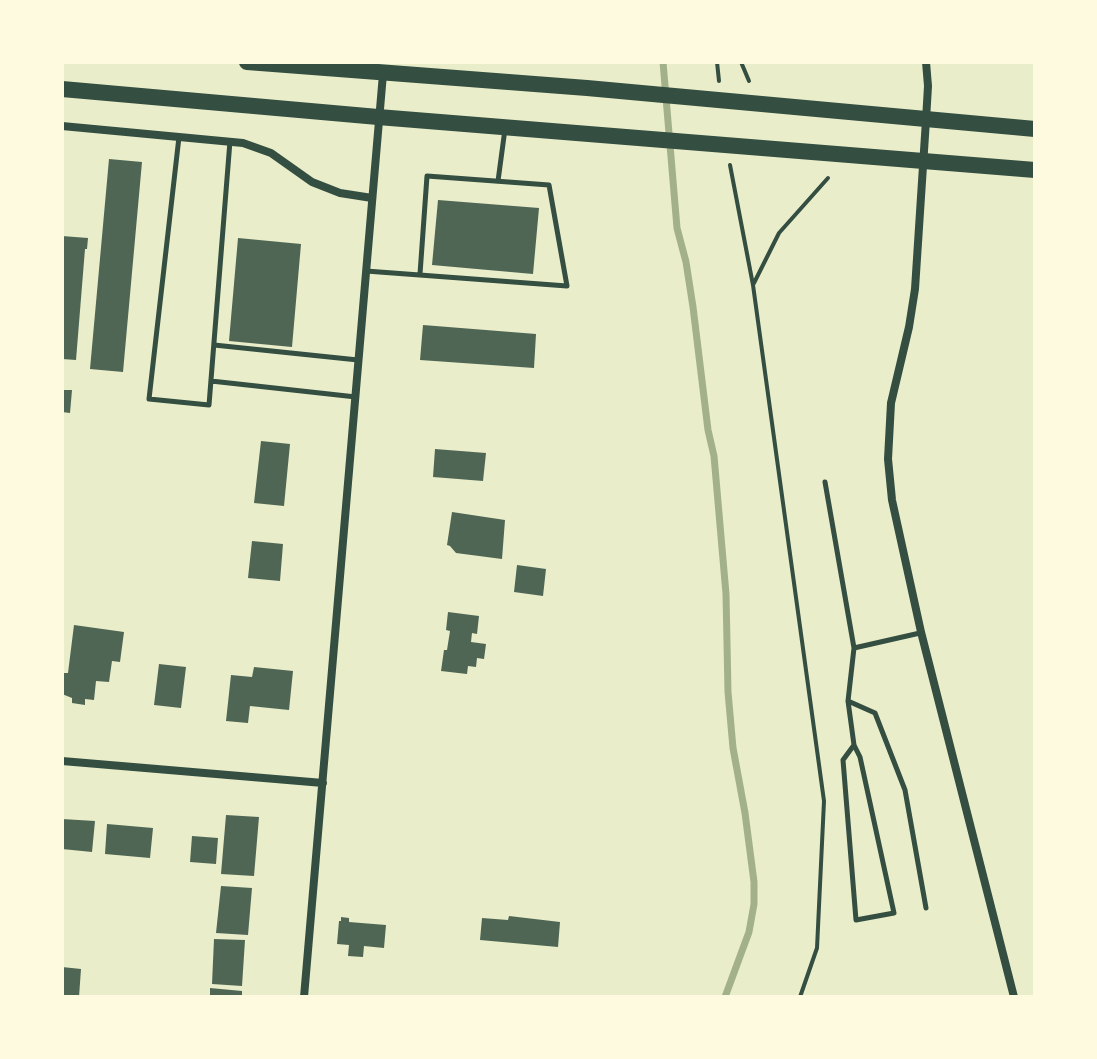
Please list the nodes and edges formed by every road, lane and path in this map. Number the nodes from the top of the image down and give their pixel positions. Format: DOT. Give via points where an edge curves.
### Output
graph roads {
  1 [pos="247,62"];
  2 [pos="717,62"];
  3 [pos="741,62"];
  4 [pos="926,62"];
  5 [pos="383,68"];
  6 [pos="749,81"];
  7 [pos="719,87"];
  8 [pos="62,89"];
  9 [pos="378,117"];
  10 [pos="926,120"];
  11 [pos="62,126"];
  12 [pos="505,128"];
  13 [pos="1035,129"];
  14 [pos="179,136"];
  15 [pos="230,141"];
  16 [pos="924,160"];
  17 [pos="730,165"];
  18 [pos="1035,170"];
  19 [pos="828,178"];
  20 [pos="498,181"];
  21 [pos="372,198"];
  22 [pos="366,271"];
  23 [pos="420,274"];
  24 [pos="753,285"];
  25 [pos="214,345"];
  26 [pos="359,360"];
  27 [pos="211,381"];
  28 [pos="356,397"];
  29 [pos="825,482"];
  30 [pos="921,632"];
  31 [pos="854,648"];
  32 [pos="848,701"];
  33 [pos="854,745"];
  34 [pos="62,761"];
  35 [pos="323,783"];
  36 [pos="926,908"];
  37 [pos="304,997"];
  38 [pos="800,997"];
  39 [pos="1014,997"];
  1 -- 5 [label="main road"];
  2 -- 7 [label="path"];
  3 -- 6 [label="path"];
  4 -- 10 [label="street"];
  5 -- 9 [label="street"];
  5 -- 10 [label="main road"];
  8 -- 9 [label="main road"];
  9 -- 12 [label="main road"];
  9 -- 21 [label="street"];
  10 -- 13 [label="main road"];
  10 -- 16 [label="street"];
  11 -- 14 [label="street"];
  12 -- 16 [label="main road"];
  12 -- 20 [label="lane"];
  14 -- 15 [label="street"];
  14 -- 27 [label="lane" via="149,399 209,405"];
  15 -- 21 [label="street" via="271,153 312,182"];
  15 -- 25 [label="lane"];
  16 -- 18 [label="main road"];
  16 -- 30 [label="street" via="915,289 891,403 888,459 894,514"];
  17 -- 24 [label="path"];
  19 -- 24 [label="path" via="779,233"];
  20 -- 23 [label="lane" via="427,176"];
  20 -- 23 [label="lane" via="549,185 567,286"];
  21 -- 22 [label="street"];
  22 -- 23 [label="lane"];
  22 -- 26 [label="street"];
  24 -- 38 [label="path" via="824,801 817,948"];
  25 -- 26 [label="lane"];
  25 -- 27 [label="lane"];
  26 -- 28 [label="street"];
  27 -- 28 [label="lane"];
  28 -- 35 [label="street"];
  29 -- 31 [label="lane"];
  30 -- 31 [label="lane"];
  30 -- 39 [label="street"];
  31 -- 32 [label="lane"];
  32 -- 33 [label="lane"];
  32 -- 36 [label="lane" via="875,713 905,790"];
  33 -- 33 [label="lane" via="894,913 856,920 843,760"];
  34 -- 35 [label="street"];
  35 -- 37 [label="street"];
}
